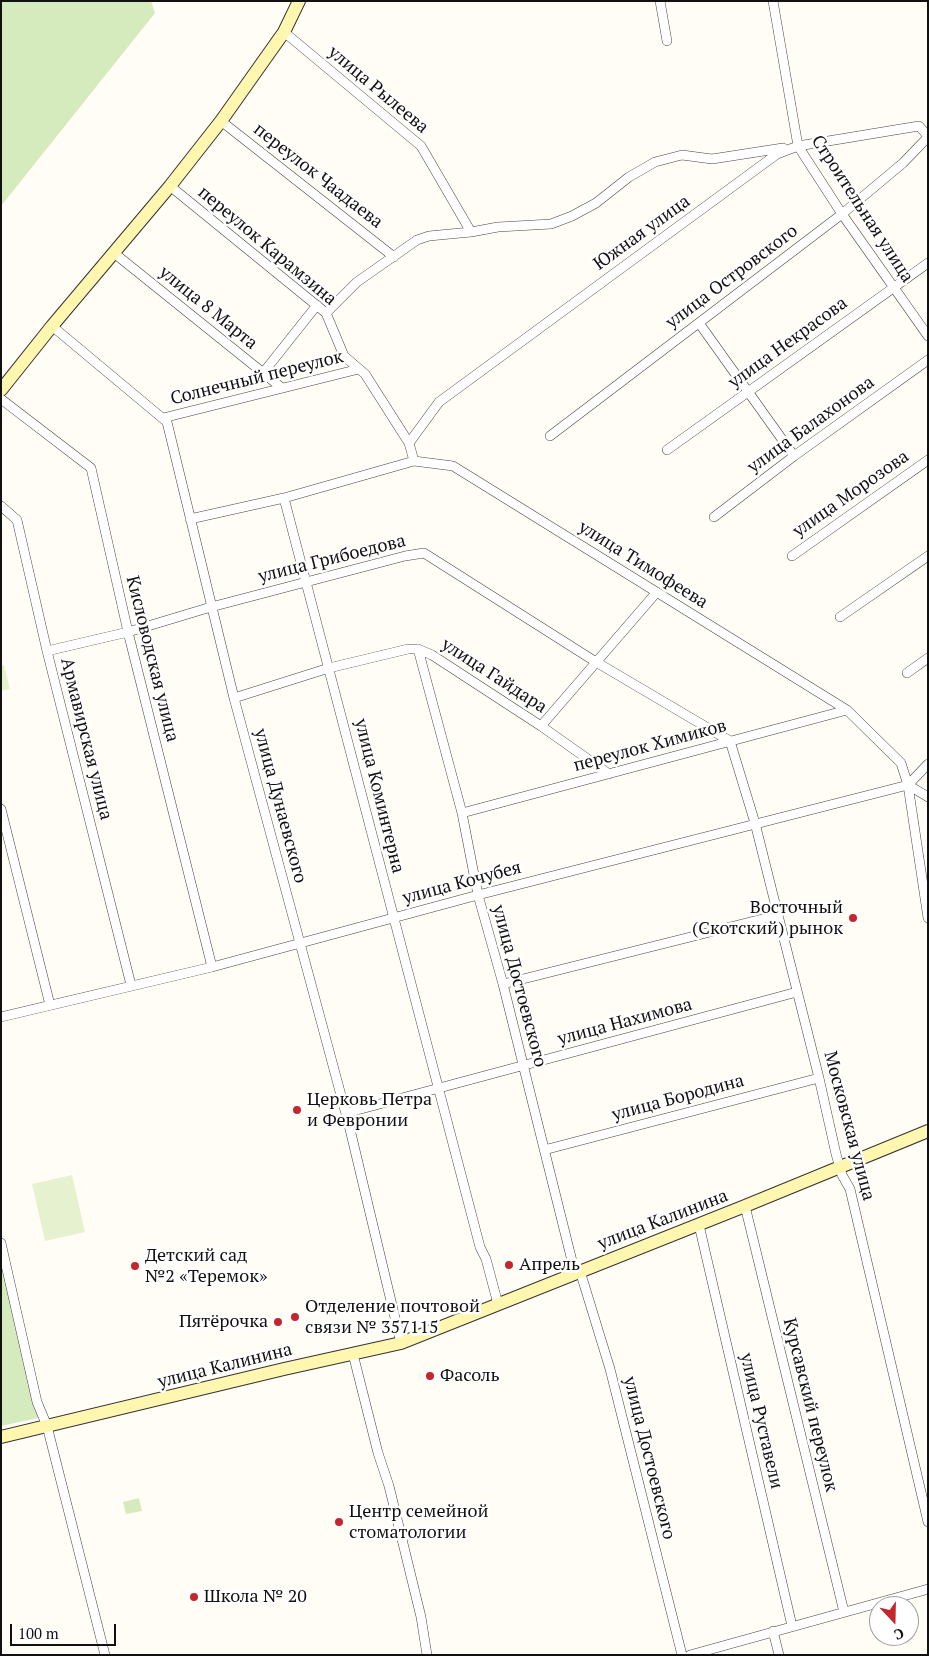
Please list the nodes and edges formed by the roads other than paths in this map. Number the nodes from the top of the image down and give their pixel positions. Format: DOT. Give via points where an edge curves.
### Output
graph roads {
  1 [pos="298,1"];
  2 [pos="660,1"];
  3 [pos="773,1"];
  4 [pos="284,32"];
  5 [pos="667,41"];
  6 [pos="221,121"];
  7 [pos="928,136"];
  8 [pos="798,146"];
  9 [pos="170,186"];
  10 [pos="842,214"];
  11 [pos="471,232"];
  12 [pos="114,253"];
  13 [pos="394,257"];
  14 [pos="928,263"];
  15 [pos="893,288"];
  16 [pos="317,305"];
  17 [pos="326,313"];
  18 [pos="699,323"];
  19 [pos="52,326"];
  20 [pos="928,336"];
  21 [pos="928,360"];
  22 [pos="359,369"];
  23 [pos="263,373"];
  24 [pos="282,388"];
  25 [pos="1,390"];
  26 [pos="748,392"];
  27 [pos="1,399"];
  28 [pos="163,418"];
  29 [pos="550,436"];
  30 [pos="409,443"];
  31 [pos="667,450"];
  32 [pos="794,456"];
  33 [pos="928,460"];
  34 [pos="414,461"];
  35 [pos="284,498"];
  36 [pos="1,506"];
  37 [pos="714,516"];
  38 [pos="190,518"];
  39 [pos="792,556"];
  40 [pos="928,556"];
  41 [pos="306,583"];
  42 [pos="656,592"];
  43 [pos="211,607"];
  44 [pos="840,617"];
  45 [pos="128,632"];
  46 [pos="418,649"];
  47 [pos="47,651"];
  48 [pos="928,658"];
  49 [pos="596,662"];
  50 [pos="330,668"];
  51 [pos="907,673"];
  52 [pos="234,698"];
  53 [pos="847,710"];
  54 [pos="541,726"];
  55 [pos="730,741"];
  56 [pos="928,764"];
  57 [pos="609,774"];
  58 [pos="908,785"];
  59 [pos="928,797"];
  60 [pos="1,809"];
  61 [pos="462,812"];
  62 [pos="754,823"];
  63 [pos="478,895"];
  64 [pos="778,915"];
  65 [pos="394,918"];
  66 [pos="928,918"];
  67 [pos="300,944"];
  68 [pos="212,967"];
  69 [pos="503,984"];
  70 [pos="131,986"];
  71 [pos="797,992"];
  72 [pos="50,1005"];
  73 [pos="1,1017"];
  74 [pos="524,1066"];
  75 [pos="819,1078"];
  76 [pos="439,1088"];
  77 [pos="346,1113"];
  78 [pos="928,1131"];
  79 [pos="544,1150"];
  80 [pos="840,1166"];
  81 [pos="745,1206"];
  82 [pos="699,1224"];
  83 [pos="1,1243"];
  84 [pos="578,1272"];
  85 [pos="498,1304"];
  86 [pos="401,1343"];
  87 [pos="353,1354"];
  88 [pos="47,1426"];
  89 [pos="1,1437"];
  90 [pos="928,1522"];
  91 [pos="928,1589"];
  92 [pos="844,1612"];
  93 [pos="792,1626"];
  94 [pos="773,1631"];
  95 [pos="105,1655"];
  96 [pos="427,1655"];
  97 [pos="682,1655"];
  98 [pos="690,1655"];
  99 [pos="779,1655"];
  1 -- 4 [label="main road"];
  2 -- 5 [label="street"];
  3 -- 8 [label="street, Строительная улица"];
  4 -- 6 [label="main road"];
  4 -- 11 [label="street, улица Рылеева" via="421,146"];
  6 -- 9 [label="main road"];
  6 -- 13 [label="street, переулок Чаадаева"];
  7 -- 8 [label="street, Южная улица" via="918,126"];
  7 -- 10 [label="street, улица Островского" via="903,163"];
  8 -- 10 [label="street, Строительная улица"];
  8 -- 11 [label="street" via="712,158 682,156 655,162 629,176 596,203 551,224 498,226"];
  8 -- 30 [label="street, Южная улица" via="777,154 439,402"];
  9 -- 12 [label="main road"];
  9 -- 16 [label="street, переулок Карамзина"];
  10 -- 15 [label="street, Строительная улица"];
  10 -- 18 [label="street, улица Островского"];
  11 -- 13 [label="street" via="417,240"];
  12 -- 19 [label="main road"];
  12 -- 23 [label="street, улица 8 Марта"];
  13 -- 17 [label="street" via="357,282"];
  14 -- 15 [label="street, улица Некрасова"];
  15 -- 20 [label="street, Строительная улица"];
  15 -- 26 [label="street, улица Некрасова"];
  16 -- 17 [label="street, переулок Карамзина"];
  16 -- 23 [label="street"];
  17 -- 22 [label="street, переулок Карамзина" via="344,356"];
  18 -- 26 [label="street"];
  18 -- 29 [label="street, улица Островского"];
  19 -- 25 [label="main road"];
  19 -- 28 [label="street"];
  21 -- 32 [label="street, улица Балахонова"];
  22 -- 24 [label="street, Солнечный переулок"];
  22 -- 30 [label="street, переулок Карамзина"];
  23 -- 24 [label="street, улица 8 Марта"];
  24 -- 28 [label="street, Солнечный переулок"];
  26 -- 31 [label="street, улица Некрасова"];
  26 -- 32 [label="street"];
  27 -- 45 [label="street, Кисловодская улица" via="91,468"];
  28 -- 38 [label="street, улица Дунаевского"];
  30 -- 34 [label="street, переулок Карамзина"];
  32 -- 37 [label="street, улица Балахонова"];
  33 -- 39 [label="street, улица Морозова"];
  34 -- 35 [label="street, улица Тимофеева"];
  34 -- 42 [label="street, улица Тимофеева" via="453,466"];
  35 -- 38 [label="street, улица Тимофеева"];
  35 -- 41 [label="street, улица Коминтерна"];
  36 -- 47 [label="street, Армавирская улица" via="17,520"];
  38 -- 43 [label="street, улица Дунаевского"];
  40 -- 44 [label="street"];
  41 -- 43 [label="street, улица Грибоедова"];
  41 -- 49 [label="street, улица Грибоедова" via="424,553"];
  41 -- 50 [label="street, улица Коминтерна"];
  42 -- 49 [label="street"];
  42 -- 53 [label="street, улица Тимофеева"];
  43 -- 45 [label="street, улица Грибоедова"];
  43 -- 52 [label="street, улица Дунаевского"];
  45 -- 47 [label="street, улица Грибоедова"];
  45 -- 68 [label="street, Кисловодская улица"];
  46 -- 50 [label="street, улица Гайдара" via="408,648"];
  46 -- 54 [label="street, улица Гайдара"];
  46 -- 61 [label="street, улица Достоевского"];
  47 -- 70 [label="street, Армавирская улица"];
  48 -- 51 [label="street"];
  49 -- 54 [label="street"];
  49 -- 55 [label="street, улица Грибоедова"];
  50 -- 52 [label="street, улица Гайдара"];
  50 -- 65 [label="street, улица Коминтерна"];
  52 -- 67 [label="street, улица Дунаевского"];
  53 -- 55 [label="street, переулок Химиков"];
  53 -- 58 [label="street, улица Тимофеева" via="901,763"];
  54 -- 57 [label="street, улица Гайдара"];
  55 -- 57 [label="street, переулок Химиков"];
  55 -- 62 [label="street, Московская улица"];
  56 -- 58 [label="street"];
  57 -- 61 [label="street, переулок Химиков"];
  58 -- 59 [label="street"];
  58 -- 62 [label="street, улица Кочубея"];
  58 -- 66 [label="street, улица Тимофеева"];
  60 -- 72 [label="street"];
  61 -- 63 [label="street, улица Достоевского"];
  62 -- 63 [label="street, улица Кочубея"];
  62 -- 64 [label="street, Московская улица"];
  63 -- 65 [label="street, улица Кочубея"];
  63 -- 69 [label="street, улица Достоевского"];
  64 -- 69 [label="street"];
  64 -- 71 [label="street, Московская улица"];
  65 -- 67 [label="street, улица Кочубея"];
  65 -- 76 [label="street, улица Коминтерна"];
  67 -- 68 [label="street, улица Кочубея"];
  67 -- 77 [label="street, улица Дунаевского"];
  68 -- 70 [label="street, улица Кочубея"];
  69 -- 74 [label="street, улица Достоевского"];
  70 -- 72 [label="street, улица Кочубея"];
  71 -- 74 [label="street, улица Нахимова"];
  71 -- 75 [label="street, Московская улица"];
  72 -- 73 [label="street, улица Кочубея"];
  74 -- 76 [label="street, улица Нахимова"];
  74 -- 79 [label="street, улица Достоевского"];
  75 -- 79 [label="street, улица Бородина"];
  75 -- 80 [label="street, Московская улица"];
  76 -- 77 [label="street, улица Нахимова"];
  76 -- 85 [label="street, улица Коминтерна"];
  77 -- 86 [label="street, улица Дунаевского"];
  78 -- 80 [label="main road, улица Калинина"];
  79 -- 84 [label="street, улица Достоевского"];
  80 -- 81 [label="main road, улица Калинина"];
  80 -- 90 [label="street, Московская улица" via="850,1189"];
  81 -- 82 [label="main road, улица Калинина"];
  81 -- 92 [label="street, Курсавский переулок"];
  82 -- 84 [label="main road, улица Калинина"];
  82 -- 93 [label="street, улица Руставели"];
  83 -- 88 [label="street" via="36,1402"];
  84 -- 85 [label="main road, улица Калинина"];
  84 -- 97 [label="street, улица Достоевского" via="610,1368"];
  85 -- 86 [label="main road, улица Калинина"];
  86 -- 87 [label="main road, улица Калинина"];
  87 -- 88 [label="main road, улица Калинина"];
  87 -- 96 [label="street" via="389,1486"];
  88 -- 89 [label="main road, улица Калинина"];
  88 -- 95 [label="street"];
  91 -- 92 [label="street"];
  92 -- 93 [label="street"];
  93 -- 94 [label="street"];
  94 -- 98 [label="street"];
  94 -- 99 [label="street"];
}
